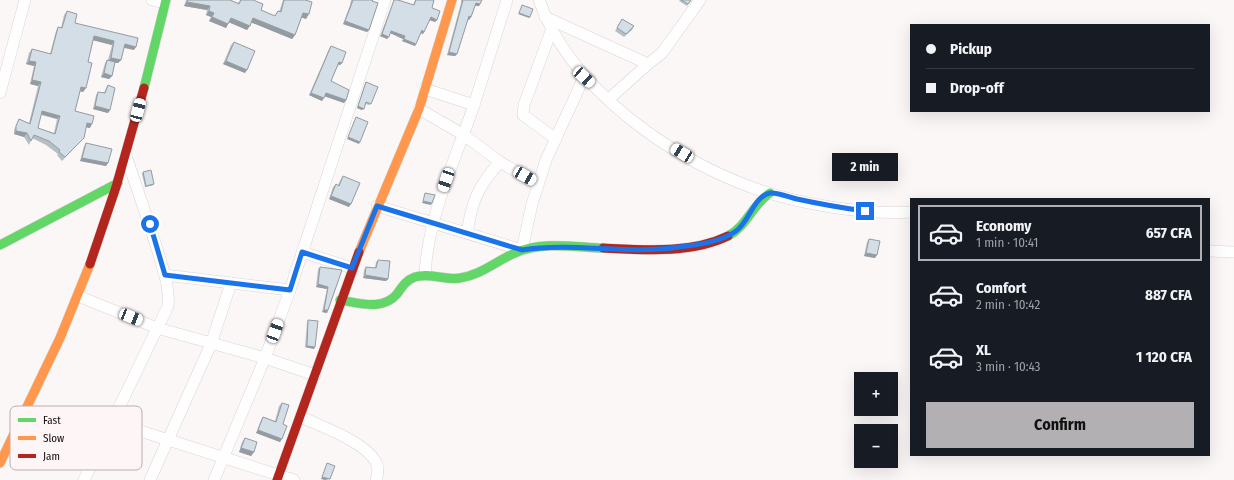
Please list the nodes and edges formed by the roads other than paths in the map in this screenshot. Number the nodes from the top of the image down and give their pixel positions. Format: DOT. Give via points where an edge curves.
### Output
graph roads {
  1 [pos="25,0"];
  2 [pos="152,0"];
  3 [pos="385,0"];
  4 [pos="452,0"];
  5 [pos="507,0"];
  6 [pos="539,0"];
  7 [pos="700,0"];
  8 [pos="166,2"];
  9 [pos="545,17"];
  10 [pos="551,31"];
  11 [pos="648,64"];
  12 [pos="584,77"];
  13 [pos="425,88"];
  14 [pos="0,92"];
  15 [pos="609,99"];
  16 [pos="474,105"];
  17 [pos="419,109"];
  18 [pos="464,135"];
  19 [pos="556,139"];
  20 [pos="126,156"];
  21 [pos="500,162"];
  22 [pos="118,183"];
  23 [pos="538,184"];
  24 [pos="770,193"];
  25 [pos="377,206"];
  26 [pos="910,212"];
  27 [pos="433,223"];
  28 [pos="467,233"];
  29 [pos="3,241"];
  30 [pos="522,250"];
  31 [pos="1210,251"];
  32 [pos="302,252"];
  33 [pos="1234,252"];
  34 [pos="352,268"];
  35 [pos="425,274"];
  36 [pos="165,275"];
  37 [pos="230,283"];
  38 [pos="290,290"];
  39 [pos="78,296"];
  40 [pos="340,300"];
  41 [pos="157,328"];
  42 [pos="211,344"];
  43 [pos="265,358"];
  44 [pos="315,375"];
  45 [pos="27,406"];
  46 [pos="120,406"];
  47 [pos="301,417"];
  48 [pos="142,432"];
  49 [pos="168,440"];
  50 [pos="10,442"];
  51 [pos="224,459"];
  52 [pos="0,463"];
  53 [pos="89,470"];
  54 [pos="278,477"];
  55 [pos="84,480"];
  56 [pos="150,480"];
  57 [pos="214,480"];
  58 [pos="294,480"];
  59 [pos="376,480"];
  1 -- 14 [label="street"];
  2 -- 8 [label="street"];
  3 -- 32 [label="street"];
  4 -- 13 [label="street"];
  5 -- 16 [label="street"];
  6 -- 9 [label="street"];
  7 -- 11 [label="street" via="666,48"];
  8 -- 20 [label="street"];
  9 -- 10 [label="street"];
  9 -- 11 [label="street"];
  10 -- 12 [label="street"];
  10 -- 19 [label="street" via="524,105 523,115"];
  11 -- 15 [label="street"];
  12 -- 15 [label="street"];
  12 -- 19 [label="street"];
  13 -- 16 [label="street"];
  13 -- 17 [label="street"];
  15 -- 24 [label="street" via="628,118 682,153 731,178"];
  16 -- 18 [label="street"];
  17 -- 18 [label="street"];
  17 -- 25 [label="street"];
  18 -- 21 [label="street"];
  18 -- 27 [label="street"];
  19 -- 23 [label="street"];
  20 -- 22 [label="street"];
  20 -- 36 [label="street"];
  21 -- 23 [label="street"];
  21 -- 28 [label="street" via="479,187 473,200"];
  22 -- 29 [label="street"];
  22 -- 39 [label="street"];
  23 -- 30 [label="street"];
  24 -- 26 [label="street" via="853,210"];
  24 -- 30 [label="street" via="761,198 737,230 724,238 709,242 655,249 543,247"];
  25 -- 27 [label="street"];
  25 -- 34 [label="street"];
  27 -- 28 [label="street"];
  27 -- 35 [label="street"];
  28 -- 30 [label="street"];
  30 -- 35 [label="street" via="472,276 455,279"];
  31 -- 33 [label="street"];
  32 -- 34 [label="street"];
  32 -- 38 [label="street"];
  34 -- 40 [label="street"];
  35 -- 40 [label="street" via="412,277 394,298 385,304 377,306"];
  36 -- 37 [label="street"];
  36 -- 41 [label="street" via="169,293 168,306"];
  37 -- 38 [label="street"];
  37 -- 42 [label="street"];
  38 -- 43 [label="street"];
  39 -- 41 [label="street"];
  39 -- 45 [label="street"];
  40 -- 44 [label="street"];
  41 -- 42 [label="street"];
  41 -- 46 [label="street"];
  42 -- 43 [label="street"];
  42 -- 49 [label="street"];
  43 -- 44 [label="street"];
  43 -- 51 [label="street"];
  44 -- 47 [label="street"];
  47 -- 54 [label="street"];
  47 -- 59 [label="street" via="350,441 372,456 377,463"];
  48 -- 49 [label="street"];
  49 -- 51 [label="street"];
  49 -- 56 [label="street"];
  50 -- 52 [label="street"];
  51 -- 54 [label="street"];
  51 -- 57 [label="street"];
  53 -- 55 [label="street"];
  54 -- 58 [label="street"];
}
